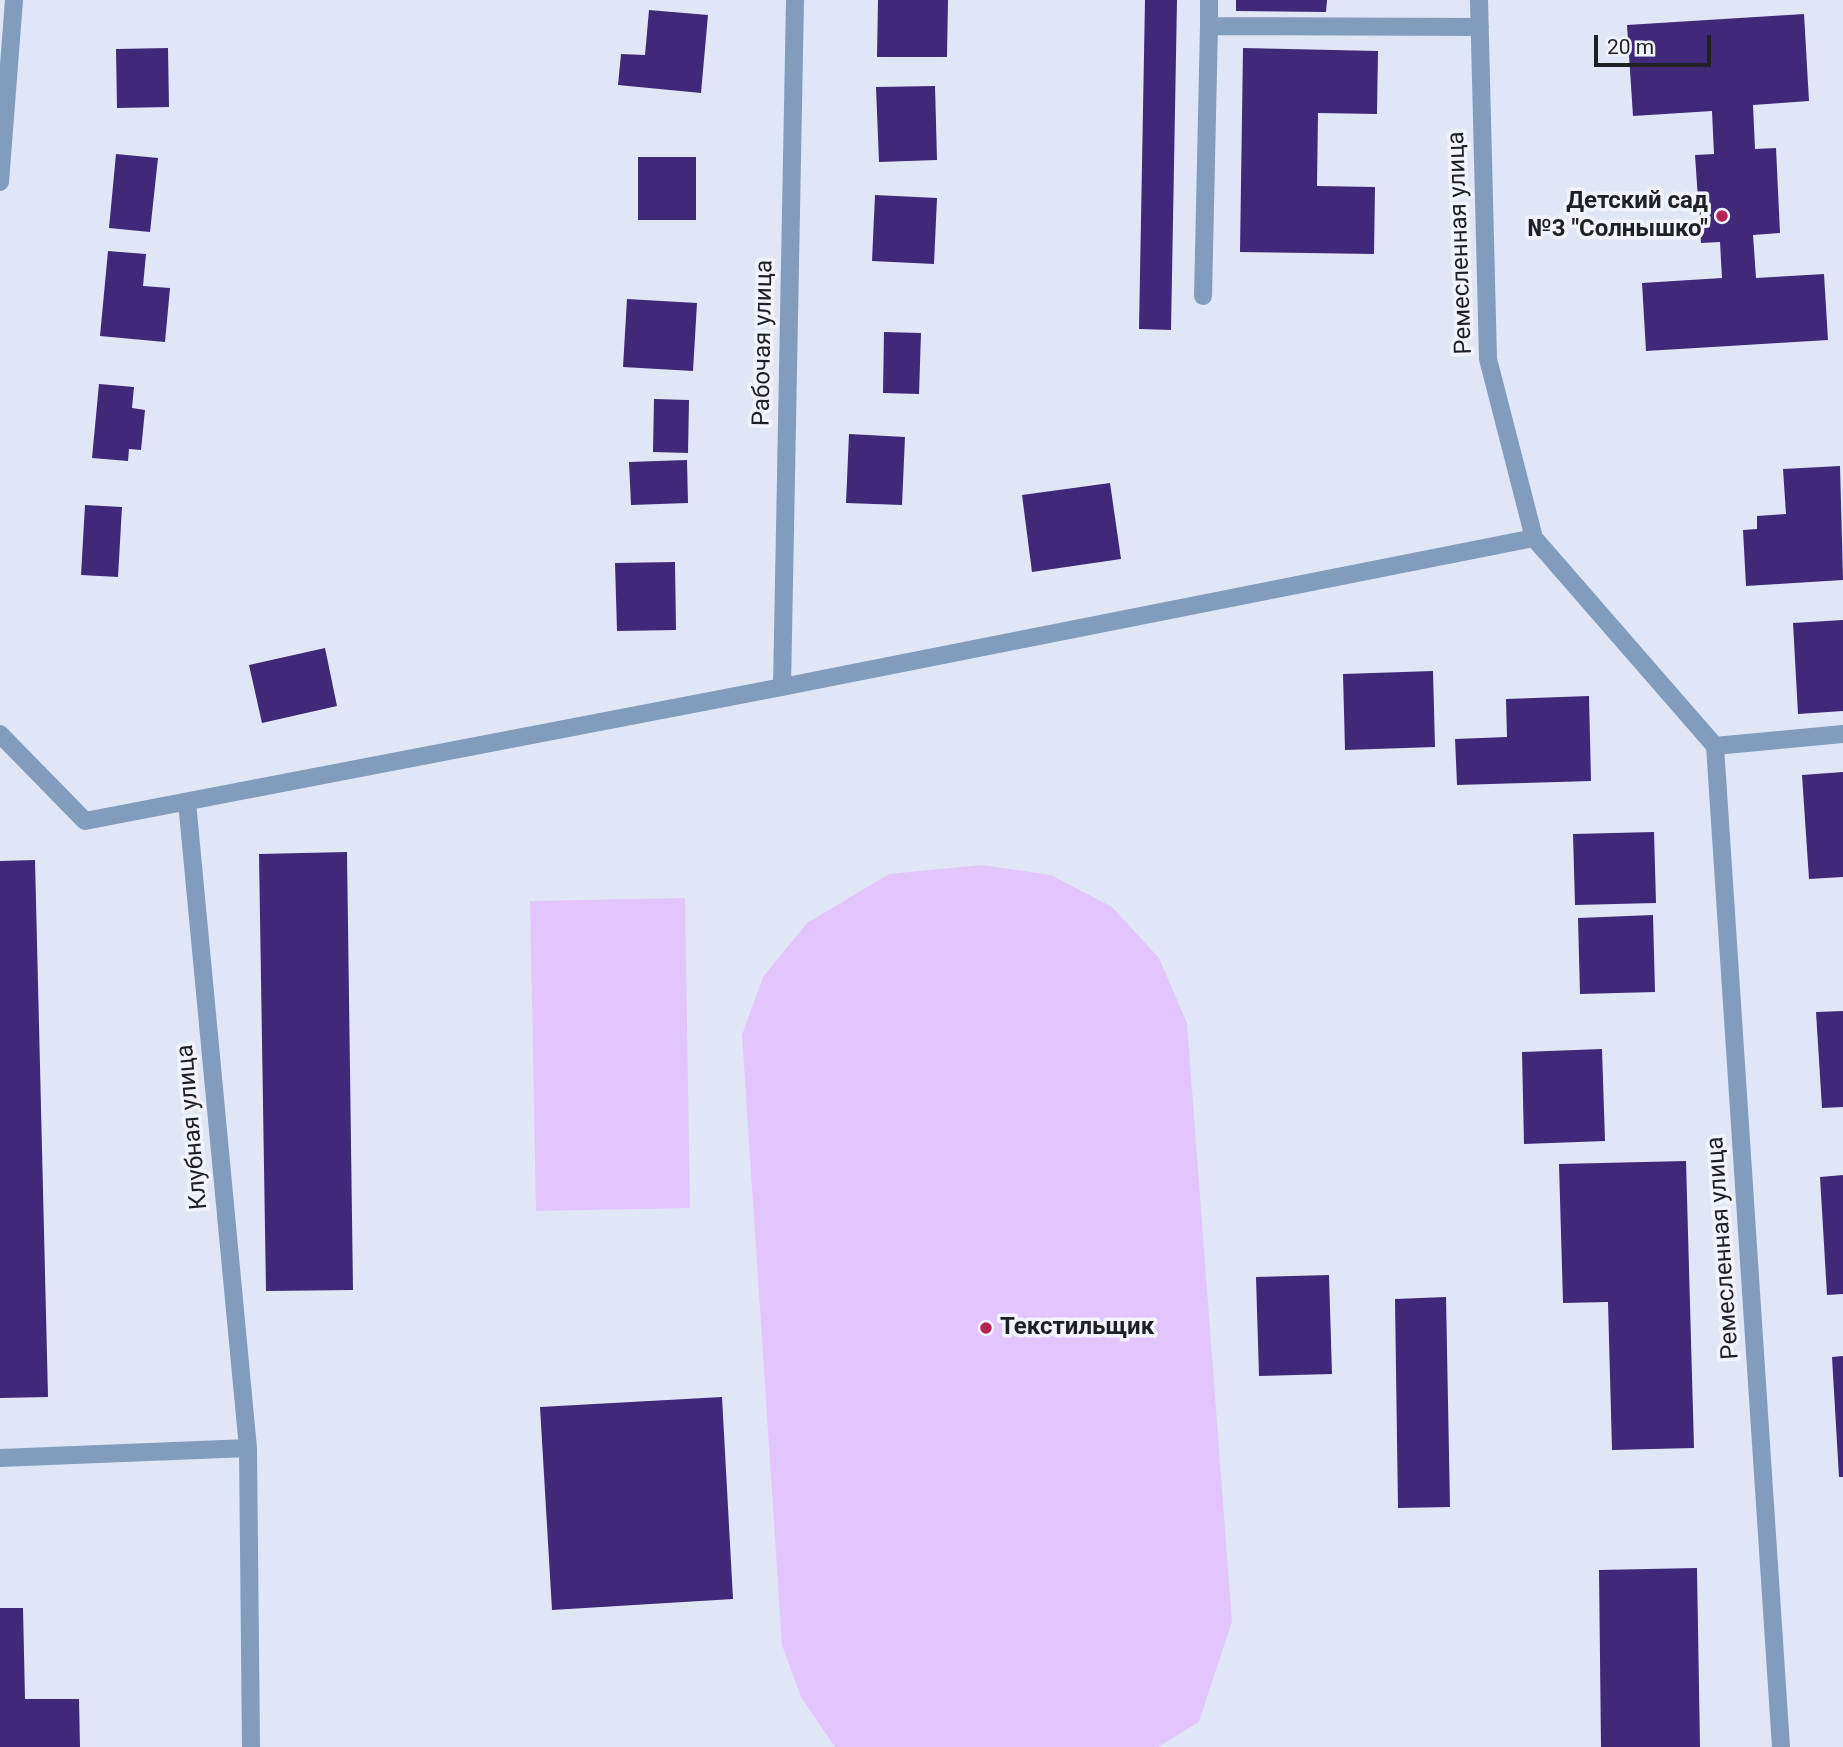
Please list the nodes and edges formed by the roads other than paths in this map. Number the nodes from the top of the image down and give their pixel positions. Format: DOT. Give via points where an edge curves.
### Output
graph roads {
  1 [pos="13,0"];
  2 [pos="795,0"];
  3 [pos="1209,0"];
  4 [pos="1479,0"];
  5 [pos="1209,26"];
  6 [pos="1480,27"];
  7 [pos="0,183"];
  8 [pos="1203,296"];
  9 [pos="1534,538"];
  10 [pos="782,687"];
  11 [pos="0,734"];
  12 [pos="1843,734"];
  13 [pos="1715,746"];
  14 [pos="187,802"];
  15 [pos="248,1448"];
  16 [pos="0,1458"];
  17 [pos="251,1747"];
  18 [pos="1781,1747"];
  1 -- 7 [label="street"];
  2 -- 10 [label="street, Рабочая улица"];
  3 -- 5 [label="street"];
  4 -- 6 [label="street, Ремесленная улица"];
  5 -- 6 [label="street"];
  5 -- 8 [label="street"];
  6 -- 9 [label="street, Ремесленная улица" via="1488,359"];
  9 -- 10 [label="street"];
  9 -- 13 [label="street, Ремесленная улица"];
  10 -- 14 [label="street"];
  11 -- 14 [label="street" via="85,821"];
  12 -- 13 [label="street"];
  13 -- 18 [label="street, Ремесленная улица"];
  14 -- 15 [label="street, Клубная улица"];
  15 -- 16 [label="street"];
  15 -- 17 [label="street, Клубная улица"];
}
